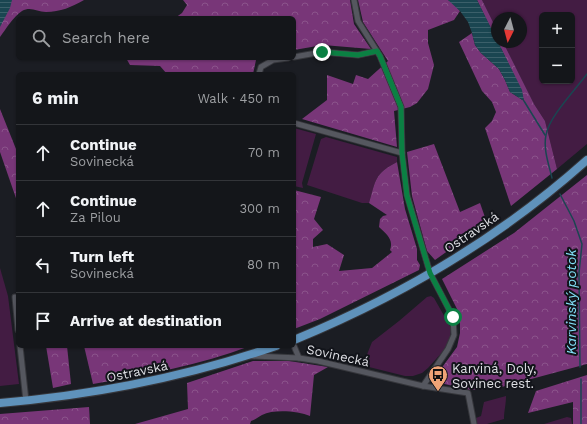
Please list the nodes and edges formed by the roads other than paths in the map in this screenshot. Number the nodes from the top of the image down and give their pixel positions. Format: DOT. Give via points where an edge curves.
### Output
graph roads {
  1 [pos="354,0"];
  2 [pos="377,51"];
  3 [pos="296,57"];
  4 [pos="274,60"];
  5 [pos="260,72"];
  6 [pos="296,124"];
  7 [pos="402,153"];
  8 [pos="587,160"];
  9 [pos="430,273"];
  10 [pos="15,297"];
  11 [pos="16,308"];
  12 [pos="296,339"];
  13 [pos="20,348"];
  14 [pos="270,348"];
  15 [pos="295,348"];
  16 [pos="248,356"];
  17 [pos="299,358"];
  18 [pos="423,386"];
  19 [pos="26,401"];
  20 [pos="0,403"];
  21 [pos="474,424"];
  1 -- 2 [label="street" via="358,21"];
  2 -- 3 [label="street" via="358,55 322,52"];
  2 -- 7 [label="street" via="401,107"];
  4 -- 5 [label="street" via="261,67"];
  6 -- 7 [label="street"];
  7 -- 9 [label="street" via="407,196"];
  8 -- 9 [label="main road, Ostravská" via="558,185 477,245"];
  9 -- 12 [label="main road, Ostravská" via="390,296"];
  9 -- 18 [label="street" via="453,317 454,335 448,349"];
  10 -- 11 [label="street"];
  13 -- 19 [label="street"];
  14 -- 16 [label="main road, Ostravská"];
  15 -- 17 [label="street"];
  16 -- 17 [label="street, Sovinecká"];
  16 -- 19 [label="main road, Ostravská" via="157,380"];
  17 -- 18 [label="street, Sovinecká"];
  18 -- 21 [label="street, Sovinecká" via="468,393"];
  19 -- 20 [label="main road, Ostravská"];
}
